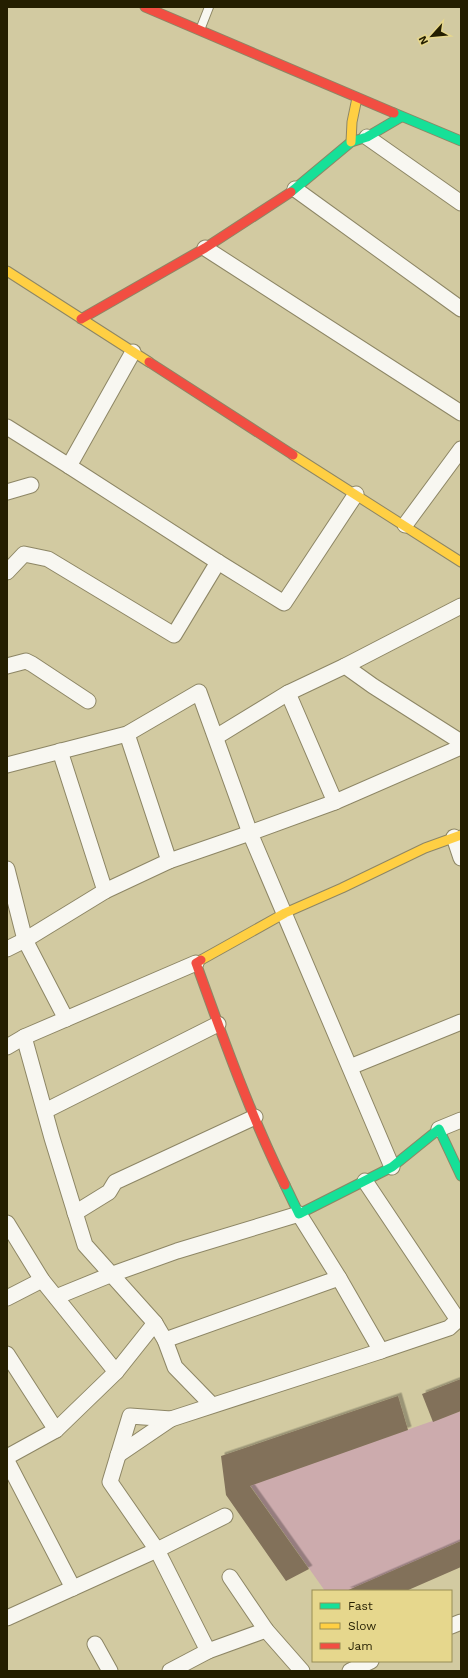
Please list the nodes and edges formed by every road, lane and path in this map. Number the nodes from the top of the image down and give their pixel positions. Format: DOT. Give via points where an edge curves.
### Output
graph roads {
  1 [pos="145,7"];
  2 [pos="209,7"];
  3 [pos="200,30"];
  4 [pos="357,98"];
  5 [pos="401,117"];
  6 [pos="366,137"];
  7 [pos="461,141"];
  8 [pos="351,142"];
  9 [pos="295,188"];
  10 [pos="461,203"];
  11 [pos="205,248"];
  12 [pos="7,271"];
  13 [pos="28,284"];
  14 [pos="14,290"];
  15 [pos="461,309"];
  16 [pos="81,319"];
  17 [pos="133,352"];
  18 [pos="461,413"];
  19 [pos="7,426"];
  20 [pos="461,449"];
  21 [pos="69,466"];
  22 [pos="31,485"];
  23 [pos="7,492"];
  24 [pos="356,494"];
  25 [pos="405,525"];
  26 [pos="218,562"];
  27 [pos="461,562"];
  28 [pos="7,572"];
  29 [pos="460,609"];
  30 [pos="7,666"];
  31 [pos="345,666"];
  32 [pos="288,693"];
  33 [pos="88,701"];
  34 [pos="127,734"];
  35 [pos="216,737"];
  36 [pos="461,742"];
  37 [pos="461,747"];
  38 [pos="60,751"];
  39 [pos="7,765"];
  40 [pos="335,802"];
  41 [pos="250,832"];
  42 [pos="457,836"];
  43 [pos="461,858"];
  44 [pos="169,861"];
  45 [pos="7,869"];
  46 [pos="105,891"];
  47 [pos="285,913"];
  48 [pos="25,940"];
  49 [pos="7,949"];
  50 [pos="196,963"];
  51 [pos="66,1019"];
  52 [pos="461,1022"];
  53 [pos="218,1024"];
  54 [pos="24,1038"];
  55 [pos="7,1047"];
  56 [pos="350,1067"];
  57 [pos="45,1111"];
  58 [pos="254,1117"];
  59 [pos="461,1120"];
  60 [pos="439,1130"];
  61 [pos="392,1167"];
  62 [pos="461,1176"];
  63 [pos="365,1181"];
  64 [pos="75,1213"];
  65 [pos="299,1214"];
  66 [pos="7,1223"];
  67 [pos="110,1275"];
  68 [pos="339,1278"];
  69 [pos="42,1280"];
  70 [pos="56,1297"];
  71 [pos="7,1298"];
  72 [pos="460,1318"];
  73 [pos="155,1323"];
  74 [pos="165,1340"];
  75 [pos="381,1351"];
  76 [pos="7,1354"];
  77 [pos="116,1372"];
  78 [pos="212,1405"];
  79 [pos="171,1419"];
  80 [pos="56,1430"];
  81 [pos="118,1455"];
  82 [pos="7,1457"];
  83 [pos="7,1461"];
  84 [pos="225,1516"];
  85 [pos="157,1550"];
  86 [pos="230,1577"];
  87 [pos="73,1588"];
  88 [pos="7,1618"];
  89 [pos="266,1630"];
  90 [pos="95,1644"];
  91 [pos="208,1651"];
  92 [pos="368,1662"];
  93 [pos="110,1671"];
  94 [pos="170,1671"];
  95 [pos="302,1671"];
  96 [pos="350,1671"];
  1 -- 3 [label="street"];
  2 -- 3 [label="lane"];
  3 -- 4 [label="street"];
  4 -- 5 [label="street"];
  4 -- 8 [label="street"];
  5 -- 6 [label="street"];
  5 -- 7 [label="street"];
  6 -- 8 [label="street"];
  6 -- 10 [label="street"];
  8 -- 9 [label="street"];
  9 -- 11 [label="street"];
  9 -- 15 [label="street"];
  11 -- 16 [label="street"];
  11 -- 18 [label="street"];
  12 -- 13 [label="street"];
  13 -- 14 [label="street"];
  13 -- 16 [label="street"];
  16 -- 17 [label="street"];
  17 -- 21 [label="street"];
  17 -- 24 [label="street"];
  19 -- 21 [label="street"];
  20 -- 25 [label="street"];
  21 -- 26 [label="street"];
  22 -- 23 [label="street"];
  24 -- 25 [label="street"];
  24 -- 26 [label="street" via="284,603"];
  25 -- 27 [label="street"];
  26 -- 28 [label="street" via="174,635 48,559 24,554"];
  29 -- 31 [label="street"];
  30 -- 33 [label="street" via="26,661"];
  31 -- 32 [label="street"];
  31 -- 36 [label="street"];
  32 -- 35 [label="street"];
  32 -- 40 [label="street"];
  34 -- 35 [label="street" via="199,692"];
  34 -- 38 [label="street"];
  34 -- 44 [label="street"];
  35 -- 41 [label="street"];
  37 -- 40 [label="street"];
  38 -- 39 [label="street"];
  38 -- 46 [label="street"];
  40 -- 41 [label="street"];
  41 -- 44 [label="street"];
  41 -- 47 [label="street"];
  42 -- 43 [label="street"];
  42 -- 47 [label="street" via="425,848"];
  44 -- 46 [label="street"];
  45 -- 48 [label="street"];
  46 -- 48 [label="street"];
  47 -- 50 [label="street"];
  47 -- 56 [label="street"];
  48 -- 49 [label="street"];
  48 -- 51 [label="street"];
  50 -- 51 [label="street"];
  50 -- 53 [label="street"];
  51 -- 54 [label="street"];
  52 -- 56 [label="street"];
  53 -- 57 [label="street"];
  53 -- 58 [label="street"];
  54 -- 55 [label="street"];
  54 -- 57 [label="street"];
  56 -- 61 [label="street"];
  57 -- 64 [label="street"];
  58 -- 64 [label="street" via="115,1182 109,1192"];
  58 -- 65 [label="street"];
  59 -- 60 [label="street"];
  60 -- 61 [label="street"];
  60 -- 62 [label="street"];
  61 -- 63 [label="street"];
  63 -- 65 [label="street"];
  63 -- 72 [label="street"];
  64 -- 67 [label="street" via="85,1245"];
  65 -- 67 [label="street" via="177,1251"];
  65 -- 68 [label="street"];
  66 -- 69 [label="street"];
  67 -- 70 [label="street"];
  67 -- 73 [label="street"];
  68 -- 74 [label="street"];
  68 -- 75 [label="street"];
  69 -- 70 [label="street"];
  69 -- 71 [label="street"];
  70 -- 77 [label="street"];
  72 -- 75 [label="street" via="449,1328"];
  73 -- 74 [label="street"];
  73 -- 77 [label="street"];
  74 -- 78 [label="street" via="175,1367"];
  75 -- 78 [label="street"];
  76 -- 80 [label="street"];
  77 -- 80 [label="street"];
  78 -- 79 [label="street"];
  79 -- 81 [label="street"];
  79 -- 81 [label="street" via="130,1416"];
  80 -- 82 [label="street"];
  81 -- 85 [label="street" via="110,1482"];
  83 -- 87 [label="street"];
  84 -- 85 [label="street"];
  85 -- 87 [label="street"];
  85 -- 91 [label="street"];
  86 -- 89 [label="street"];
  87 -- 88 [label="street"];
  89 -- 91 [label="street"];
  89 -- 95 [label="street"];
  90 -- 93 [label="street"];
  91 -- 94 [label="street"];
  92 -- 96 [label="street"];
}
